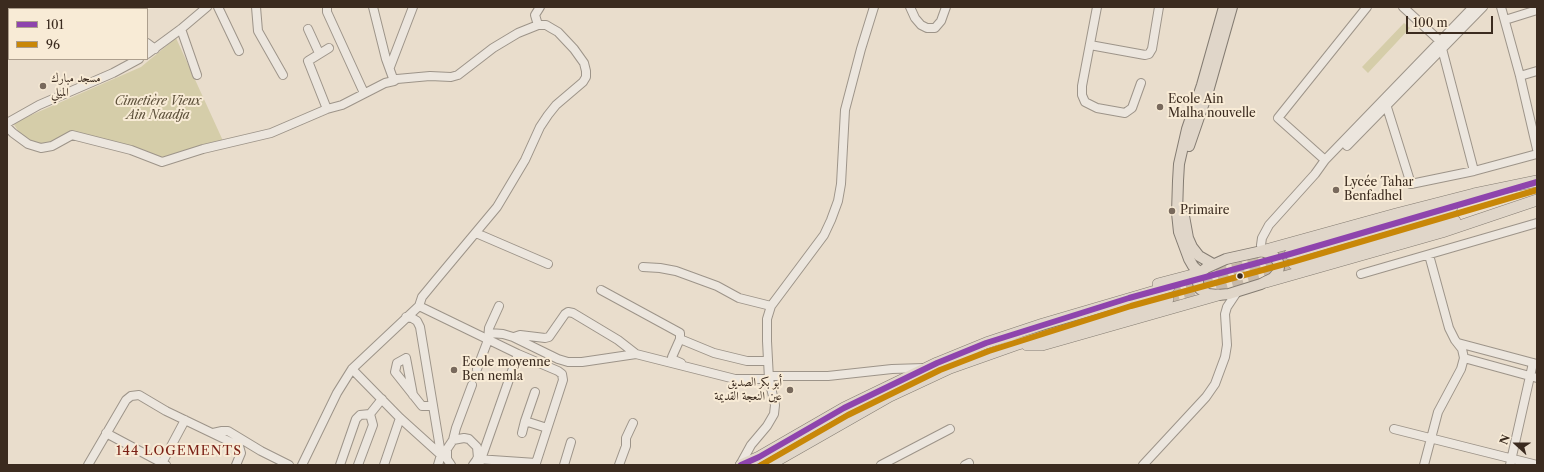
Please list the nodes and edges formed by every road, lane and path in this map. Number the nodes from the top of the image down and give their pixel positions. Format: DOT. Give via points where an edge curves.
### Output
graph roads {
  1 [pos="207,7"];
  2 [pos="218,7"];
  3 [pos="256,7"];
  4 [pos="327,7"];
  5 [pos="373,7"];
  6 [pos="413,7"];
  7 [pos="540,7"];
  8 [pos="874,7"];
  9 [pos="910,7"];
  10 [pos="946,7"];
  11 [pos="1097,7"];
  12 [pos="1159,7"];
  13 [pos="1224,7"];
  14 [pos="1232,7"];
  15 [pos="1363,7"];
  16 [pos="1367,7"];
  17 [pos="1403,7"];
  18 [pos="1473,7"];
  19 [pos="1483,7"];
  20 [pos="1501,7"];
  21 [pos="1537,10"];
  22 [pos="1358,17"];
  23 [pos="1505,20"];
  24 [pos="538,25"];
  25 [pos="308,29"];
  26 [pos="181,30"];
  27 [pos="1440,41"];
  28 [pos="148,44"];
  29 [pos="1090,45"];
  30 [pos="329,48"];
  31 [pos="155,49"];
  32 [pos="1442,49"];
  33 [pos="239,51"];
  34 [pos="148,53"];
  35 [pos="319,53"];
  36 [pos="137,60"];
  37 [pos="390,67"];
  38 [pos="1537,71"];
  39 [pos="197,75"];
  40 [pos="283,75"];
  41 [pos="1520,76"];
  42 [pos="394,81"];
  43 [pos="1141,83"];
  44 [pos="364,93"];
  45 [pos="1385,102"];
  46 [pos="326,108"];
  47 [pos="7,123"];
  48 [pos="7,127"];
  49 [pos="1537,149"];
  50 [pos="1537,154"];
  51 [pos="1325,160"];
  52 [pos="1474,171"];
  53 [pos="1315,174"];
  54 [pos="1537,181"];
  55 [pos="1537,200"];
  56 [pos="1537,223"];
  57 [pos="476,232"];
  58 [pos="1262,251"];
  59 [pos="1429,255"];
  60 [pos="548,264"];
  61 [pos="1213,264"];
  62 [pos="643,267"];
  63 [pos="1200,273"];
  64 [pos="1361,274"];
  65 [pos="1266,282"];
  66 [pos="1169,287"];
  67 [pos="601,290"];
  68 [pos="1236,292"];
  69 [pos="1218,295"];
  70 [pos="1168,300"];
  71 [pos="419,306"];
  72 [pos="499,306"];
  73 [pos="771,306"];
  74 [pos="406,317"];
  75 [pos="1043,324"];
  76 [pos="488,337"];
  77 [pos="513,337"];
  78 [pos="680,339"];
  79 [pos="1458,343"];
  80 [pos="1015,345"];
  81 [pos="518,354"];
  82 [pos="636,354"];
  83 [pos="1464,358"];
  84 [pos="768,361"];
  85 [pos="1535,364"];
  86 [pos="929,367"];
  87 [pos="352,369"];
  88 [pos="477,369"];
  89 [pos="712,374"];
  90 [pos="1533,377"];
  91 [pos="769,378"];
  92 [pos="472,385"];
  93 [pos="535,392"];
  94 [pos="413,394"];
  95 [pos="382,399"];
  96 [pos="433,406"];
  97 [pos="370,414"];
  98 [pos="400,418"];
  99 [pos="185,420"];
  100 [pos="526,421"];
  101 [pos="633,423"];
  102 [pos="547,428"];
  103 [pos="950,429"];
  104 [pos="1394,429"];
  105 [pos="106,433"];
  106 [pos="213,433"];
  107 [pos="522,433"];
  108 [pos="1431,438"];
  109 [pos="453,440"];
  110 [pos="571,442"];
  111 [pos="443,455"];
  112 [pos="478,462"];
  113 [pos="1511,462"];
  114 [pos="163,464"];
  115 [pos="535,464"];
  116 [pos="88,465"];
  117 [pos="236,465"];
  118 [pos="289,465"];
  119 [pos="302,465"];
  120 [pos="340,465"];
  121 [pos="358,465"];
  122 [pos="384,465"];
  123 [pos="438,465"];
  124 [pos="451,465"];
  125 [pos="564,465"];
  126 [pos="619,465"];
  127 [pos="740,465"];
  128 [pos="769,465"];
  129 [pos="881,465"];
  130 [pos="1144,465"];
  131 [pos="1424,465"];
  132 [pos="1536,465"];
  1 -- 26 [label="street"];
  2 -- 33 [label="street"];
  3 -- 40 [label="street" via="258,32"];
  4 -- 44 [label="street"];
  5 -- 37 [label="street"];
  6 -- 37 [label="street"];
  7 -- 24 [label="street" via="535,15"];
  8 -- 73 [label="street" via="846,110 838,200 824,235"];
  9 -- 10 [label="street" via="921,26 935,28"];
  11 -- 29 [label="street"];
  12 -- 29 [label="street" via="1149,54"];
  13 -- 63 [label="main road" via="1187,129 1178,181 1179,232 1189,259"];
  14 -- 61 [label="main road" via="1209,88 1189,145 1184,180 1184,212 1188,238 1195,252"];
  15 -- 22 [label="street"];
  16 -- 22 [label="street"];
  17 -- 27 [label="street"];
  18 -- 27 [label="street"];
  19 -- 32 [label="street"];
  20 -- 23 [label="street"];
  21 -- 23 [label="street"];
  22 -- 51 [label="street" via="1278,118"];
  23 -- 41 [label="street"];
  24 -- 42 [label="street" via="493,48 458,75 411,77"];
  24 -- 57 [label="street" via="552,28 574,49 584,63 586,77 548,115 501,201"];
  25 -- 35 [label="street"];
  26 -- 31 [label="street"];
  26 -- 39 [label="street"];
  27 -- 32 [label="street"];
  27 -- 45 [label="street"];
  28 -- 31 [label="street"];
  29 -- 43 [label="street" via="1082,86 1085,102 1097,108 1125,113 1132,108"];
  30 -- 35 [label="street"];
  31 -- 34 [label="street"];
  32 -- 45 [label="street"];
  32 -- 52 [label="street"];
  35 -- 46 [label="street" via="309,59 308,63"];
  36 -- 47 [label="street" via="39,105"];
  37 -- 42 [label="street"];
  38 -- 41 [label="street"];
  41 -- 49 [label="street"];
  42 -- 44 [label="street"];
  44 -- 46 [label="street" via="342,105"];
  45 -- 51 [label="street"];
  45 -- 52 [label="street" via="1410,184"];
  45 -- 53 [label="street" via="1328,164"];
  46 -- 48 [label="street" via="271,133 162,162 131,150 72,135 52,146 41,148 28,144"];
  50 -- 52 [label="street"];
  51 -- 53 [label="street"];
  53 -- 58 [label="street" via="1269,225 1262,238"];
  54 -- 55 [label="highway" via="1292,259"];
  54 -- 58 [label="highway" via="1403,212"];
  55 -- 65 [label="highway" via="1442,232"];
  56 -- 59 [label="street"];
  57 -- 60 [label="street"];
  57 -- 71 [label="street" via="431,286"];
  58 -- 61 [label="main road"];
  58 -- 65 [label="main road" via="1274,256 1279,267 1276,275"];
  59 -- 64 [label="street"];
  59 -- 79 [label="street" via="1449,328"];
  61 -- 63 [label="main road"];
  62 -- 73 [label="street" via="676,271 717,286 739,298"];
  63 -- 69 [label="main road" via="1200,289 1208,294"];
  63 -- 75 [label="highway" via="1066,309"];
  65 -- 68 [label="main road"];
  66 -- 75 [label="highway"];
  67 -- 78 [label="street" via="680,333"];
  68 -- 69 [label="main road"];
  68 -- 130 [label="street" via="1225,314 1227,346 1215,384"];
  69 -- 80 [label="highway" via="1042,345"];
  70 -- 80 [label="highway"];
  71 -- 74 [label="street"];
  71 -- 76 [label="street"];
  72 -- 76 [label="street" via="489,328"];
  73 -- 84 [label="street" via="767,319"];
  74 -- 87 [label="street"];
  74 -- 96 [label="street" via="417,321 420,327"];
  75 -- 86 [label="highway" via="986,343"];
  76 -- 77 [label="street" via="503,334"];
  76 -- 81 [label="street"];
  76 -- 88 [label="street"];
  77 -- 82 [label="street" via="568,362"];
  77 -- 82 [label="street" via="550,337 568,312 618,340"];
  78 -- 84 [label="street" via="724,356 747,361"];
  78 -- 89 [label="street" via="673,358"];
  79 -- 83 [label="street"];
  79 -- 85 [label="street"];
  80 -- 128 [label="highway" via="950,368 890,396"];
  81 -- 102 [label="street" via="562,374 563,380"];
  81 -- 112 [label="street"];
  82 -- 89 [label="street"];
  83 -- 90 [label="street"];
  83 -- 108 [label="street" via="1461,369 1438,412"];
  84 -- 91 [label="street"];
  85 -- 90 [label="street"];
  86 -- 91 [label="street" via="892,368 828,376"];
  86 -- 127 [label="highway" via="844,408 759,457"];
  87 -- 95 [label="street"];
  87 -- 119 [label="street" via="337,393"];
  89 -- 91 [label="street" via="735,379"];
  90 -- 113 [label="street" via="1518,424"];
  91 -- 127 [label="street" via="775,405 774,414"];
  92 -- 109 [label="street"];
  93 -- 100 [label="street"];
  94 -- 96 [label="street" via="422,406"];
  95 -- 97 [label="street"];
  95 -- 98 [label="street"];
  96 -- 111 [label="street"];
  97 -- 120 [label="street" via="360,415 356,419"];
  97 -- 121 [label="street" via="373,425"];
  98 -- 111 [label="street"];
  98 -- 122 [label="street"];
  99 -- 105 [label="street" via="139,395 131,396"];
  99 -- 106 [label="street"];
  99 -- 114 [label="street"];
  100 -- 102 [label="street"];
  100 -- 107 [label="street"];
  101 -- 126 [label="street"];
  102 -- 115 [label="street"];
  103 -- 129 [label="street"];
  104 -- 108 [label="street"];
  105 -- 114 [label="street"];
  105 -- 116 [label="street"];
  106 -- 117 [label="street" via="239,446 241,453"];
  106 -- 118 [label="street" via="228,432"];
  108 -- 113 [label="street"];
  108 -- 131 [label="street"];
  109 -- 111 [label="street"];
  109 -- 112 [label="street" via="464,438 474,442"];
  110 -- 125 [label="street"];
  111 -- 123 [label="street"];
  111 -- 124 [label="street"];
  112 -- 115 [label="street"];
  113 -- 132 [label="street"];
}
